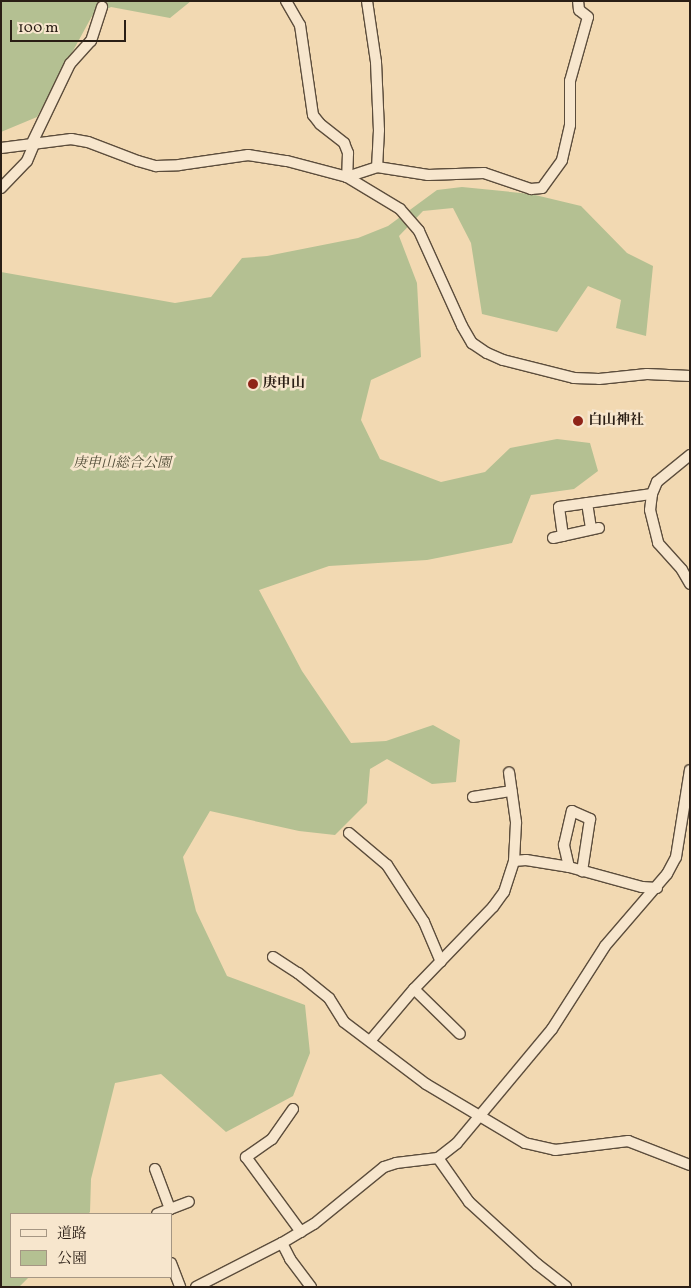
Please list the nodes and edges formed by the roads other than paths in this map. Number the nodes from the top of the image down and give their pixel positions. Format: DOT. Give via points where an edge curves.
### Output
graph roads {
  1 [pos="286,1"];
  2 [pos="367,1"];
  3 [pos="578,1"];
  4 [pos="102,7"];
  5 [pos="33,142"];
  6 [pos="1,148"];
  7 [pos="377,167"];
  8 [pos="347,176"];
  9 [pos="1,188"];
  10 [pos="690,376"];
  11 [pos="690,455"];
  12 [pos="652,494"];
  13 [pos="587,503"];
  14 [pos="690,584"];
  15 [pos="690,770"];
  16 [pos="509,772"];
  17 [pos="512,791"];
  18 [pos="473,796"];
  19 [pos="349,833"];
  20 [pos="686,834"];
  21 [pos="514,861"];
  22 [pos="569,867"];
  23 [pos="582,871"];
  24 [pos="657,888"];
  25 [pos="273,957"];
  26 [pos="441,962"];
  27 [pos="414,989"];
  28 [pos="460,1034"];
  29 [pos="370,1041"];
  30 [pos="293,1109"];
  31 [pos="480,1115"];
  32 [pos="438,1158"];
  33 [pos="690,1165"];
  34 [pos="155,1169"];
  35 [pos="189,1202"];
  36 [pos="170,1209"];
  37 [pos="160,1213"];
  38 [pos="301,1232"];
  39 [pos="282,1243"];
  40 [pos="172,1266"];
  41 [pos="180,1287"];
  42 [pos="196,1287"];
  43 [pos="310,1287"];
  44 [pos="566,1287"];
  1 -- 8 [label="street" via="300,25 313,115 344,143 348,153"];
  2 -- 7 [label="street" via="376,62"];
  3 -- 7 [label="street" via="579,10 588,17 570,81 570,125 562,160 542,188 531,189 484,174 428,175"];
  4 -- 5 [label="street" via="91,42 70,64"];
  5 -- 6 [label="street"];
  5 -- 8 [label="street" via="71,139 88,142 156,166 248,155"];
  5 -- 9 [label="street" via="27,161"];
  7 -- 8 [label="street"];
  8 -- 10 [label="street" via="400,209 419,231 462,326 472,343 487,353 574,378 647,374"];
  11 -- 12 [label="street" via="657,482"];
  12 -- 13 [label="street"];
  12 -- 14 [label="street" via="650,510 658,543"];
  13 -- 13 [label="street" via="560,507 558,537 595,529"];
  15 -- 20 [label="street"];
  16 -- 17 [label="street"];
  17 -- 18 [label="street"];
  17 -- 21 [label="street" via="516,822"];
  19 -- 26 [label="street" via="387,865 424,922"];
  20 -- 24 [label="street"];
  21 -- 22 [label="street"];
  21 -- 26 [label="street" via="504,892 494,907"];
  22 -- 23 [label="street"];
  22 -- 23 [label="street" via="564,844 572,811 590,819"];
  23 -- 24 [label="street"];
  24 -- 31 [label="street" via="605,946 552,1029"];
  25 -- 29 [label="street" via="329,998 344,1022"];
  26 -- 27 [label="street"];
  27 -- 28 [label="street"];
  27 -- 29 [label="street"];
  29 -- 31 [label="street" via="426,1084"];
  30 -- 38 [label="street" via="272,1139 246,1157"];
  31 -- 32 [label="street" via="457,1143"];
  31 -- 33 [label="street" via="525,1143 549,1149 628,1141"];
  32 -- 38 [label="street" via="384,1167"];
  32 -- 44 [label="street" via="470,1202"];
  34 -- 36 [label="street"];
  35 -- 36 [label="street"];
  36 -- 37 [label="street"];
  38 -- 39 [label="street"];
  39 -- 42 [label="street"];
  39 -- 43 [label="street"];
  40 -- 41 [label="street"];
}
